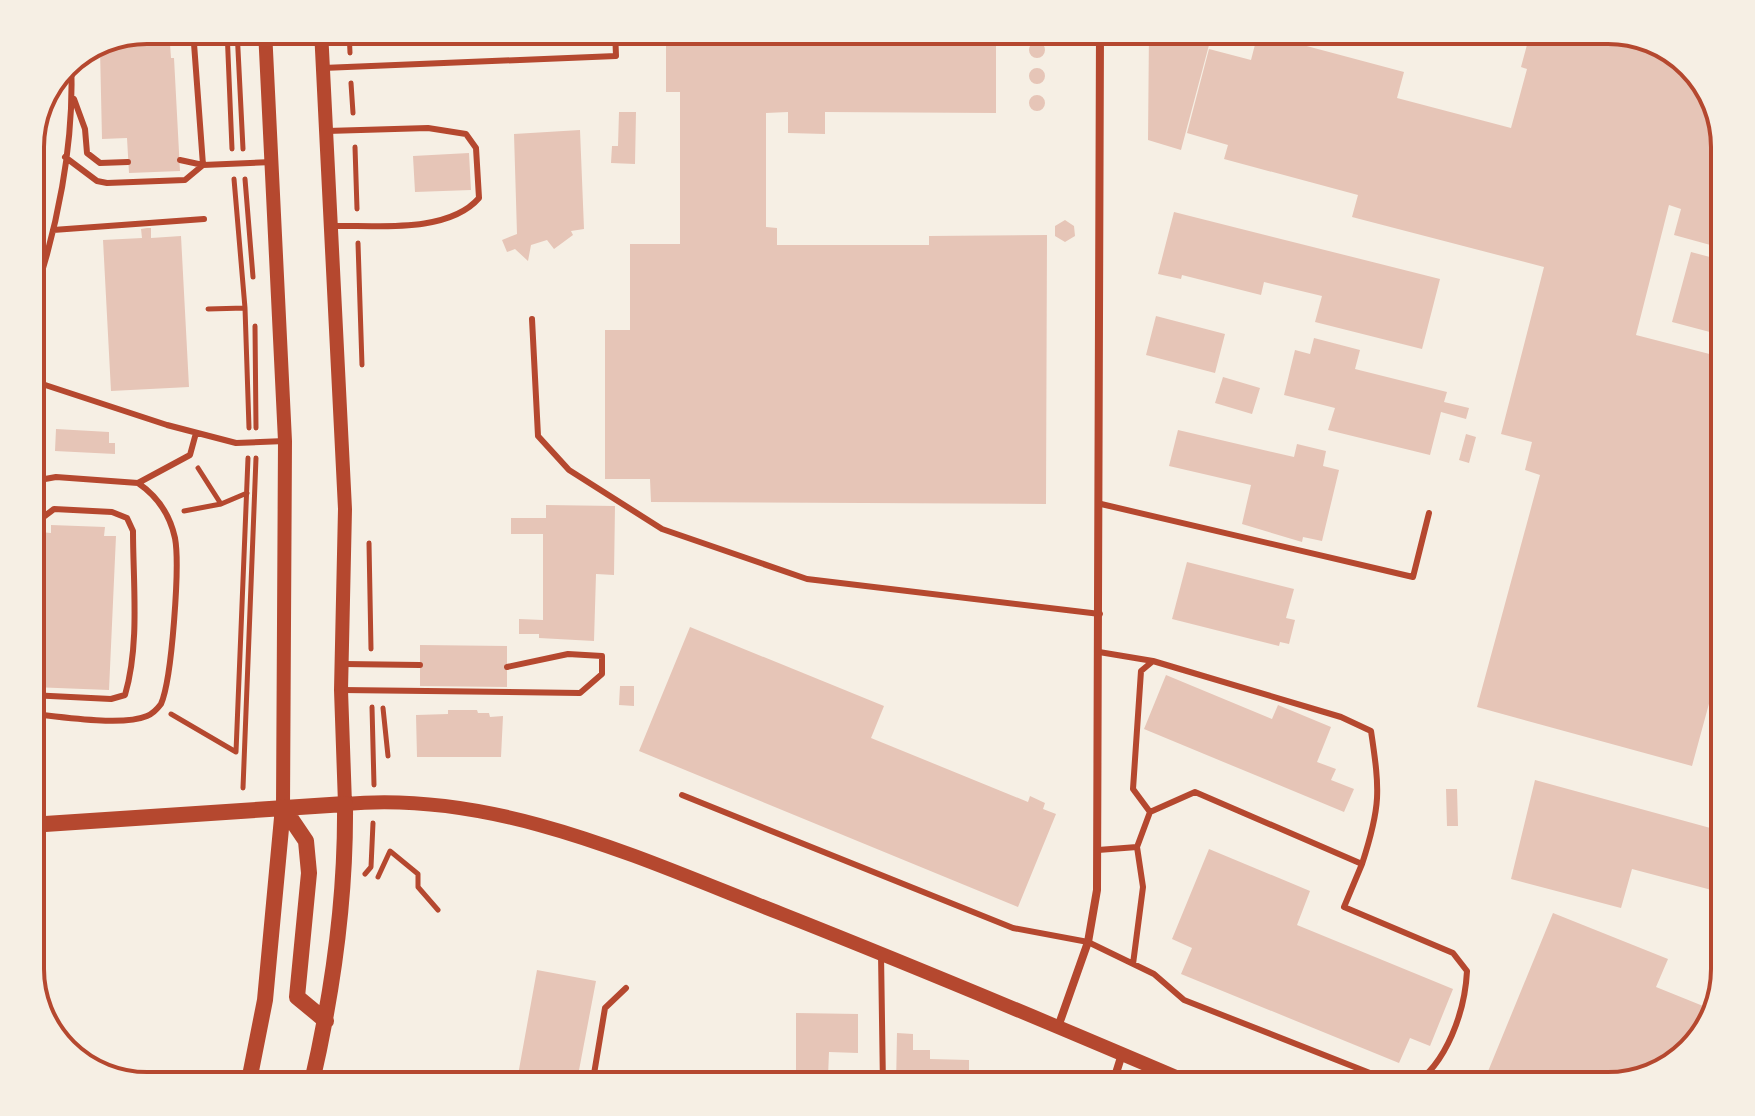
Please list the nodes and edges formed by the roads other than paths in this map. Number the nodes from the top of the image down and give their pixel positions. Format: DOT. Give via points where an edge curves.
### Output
graph roads {
  1 [pos="194,44"];
  2 [pos="266,44"];
  3 [pos="322,44"];
  4 [pos="616,44"];
  5 [pos="1100,44"];
  6 [pos="323,68"];
  7 [pos="72,77"];
  8 [pos="73,96"];
  9 [pos="327,131"];
  10 [pos="65,157"];
  11 [pos="180,160"];
  12 [pos="128,162"];
  13 [pos="272,162"];
  14 [pos="203,165"];
  15 [pos="204,219"];
  16 [pos="331,226"];
  17 [pos="53,230"];
  18 [pos="44,261"];
  19 [pos="532,319"];
  20 [pos="44,384"];
  21 [pos="196,433"];
  22 [pos="285,441"];
  23 [pos="44,479"];
  24 [pos="138,483"];
  25 [pos="1101,504"];
  26 [pos="1429,513"];
  27 [pos="44,516"];
  28 [pos="1100,614"];
  29 [pos="1099,652"];
  30 [pos="1153,661"];
  31 [pos="342,664"];
  32 [pos="420,665"];
  33 [pos="507,667"];
  34 [pos="341,690"];
  35 [pos="44,696"];
  36 [pos="44,715"];
  37 [pos="682,795"];
  38 [pos="345,804"];
  39 [pos="283,807"];
  40 [pos="1150,812"];
  41 [pos="44,824"];
  42 [pos="1137,847"];
  43 [pos="1098,850"];
  44 [pos="1362,864"];
  45 [pos="1088,942"];
  46 [pos="881,954"];
  47 [pos="1133,964"];
  48 [pos="626,988"];
  49 [pos="326,1021"];
  50 [pos="1057,1029"];
  51 [pos="1122,1054"];
  52 [pos="251,1072"];
  53 [pos="314,1072"];
  54 [pos="594,1072"];
  55 [pos="883,1072"];
  56 [pos="1116,1072"];
  57 [pos="1164,1072"];
  58 [pos="1367,1072"];
  59 [pos="1433,1072"];
  1 -- 14 [label="lane"];
  2 -- 13 [label="street"];
  3 -- 6 [label="street"];
  4 -- 6 [label="lane" via="616,56"];
  5 -- 25 [label="street"];
  6 -- 9 [label="street"];
  7 -- 8 [label="lane"];
  8 -- 10 [label="lane"];
  8 -- 12 [label="lane" via="87,153 100,163"];
  9 -- 16 [label="street"];
  9 -- 16 [label="lane" via="428,128 466,134 476,148 479,198 470,208 436,221"];
  10 -- 14 [label="lane" via="107,183 185,180"];
  10 -- 17 [label="lane"];
  11 -- 14 [label="lane"];
  13 -- 14 [label="lane"];
  13 -- 22 [label="street"];
  15 -- 17 [label="lane"];
  16 -- 31 [label="street" via="345,509"];
  17 -- 18 [label="lane"];
  19 -- 28 [label="lane" via="538,436 569,470 662,529 807,579"];
  20 -- 21 [label="lane"];
  21 -- 22 [label="lane" via="236,443"];
  21 -- 24 [label="lane" via="190,455"];
  22 -- 39 [label="street"];
  23 -- 24 [label="lane"];
  24 -- 36 [label="lane" via="167,514 175,540 173,611 160,707 148,716 128,719"];
  25 -- 26 [label="lane" via="1413,577"];
  25 -- 28 [label="street"];
  27 -- 35 [label="lane" via="54,509 112,512 127,518 133,531 133,624 125,695"];
  28 -- 29 [label="street"];
  29 -- 30 [label="lane"];
  29 -- 43 [label="street"];
  30 -- 40 [label="lane" via="1141,671 1133,789"];
  30 -- 44 [label="lane" via="1341,717 1371,731 1380,790"];
  31 -- 32 [label="lane"];
  31 -- 34 [label="street"];
  33 -- 34 [label="lane" via="568,654 602,656 602,674 580,693"];
  34 -- 38 [label="street"];
  37 -- 45 [label="lane" via="1013,928"];
  38 -- 39 [label="main road"];
  38 -- 46 [label="street" via="374,801 483,813 588,838"];
  38 -- 49 [label="main road" via="345,893"];
  39 -- 41 [label="main road"];
  39 -- 49 [label="main road" via="306,841 309,873 297,997"];
  39 -- 52 [label="main road" via="265,1000"];
  40 -- 42 [label="lane"];
  40 -- 44 [label="lane" via="1195,792"];
  42 -- 43 [label="lane"];
  42 -- 47 [label="lane" via="1143,887"];
  43 -- 45 [label="street"];
  44 -- 59 [label="lane" via="1344,907 1453,953 1467,971 1466,997"];
  45 -- 47 [label="lane"];
  45 -- 50 [label="street"];
  46 -- 50 [label="street"];
  46 -- 55 [label="lane"];
  47 -- 58 [label="lane" via="1184,1000"];
  48 -- 54 [label="lane" via="605,1008"];
  49 -- 53 [label="main road"];
  50 -- 51 [label="street"];
  51 -- 56 [label="street"];
  51 -- 57 [label="street"];
}
